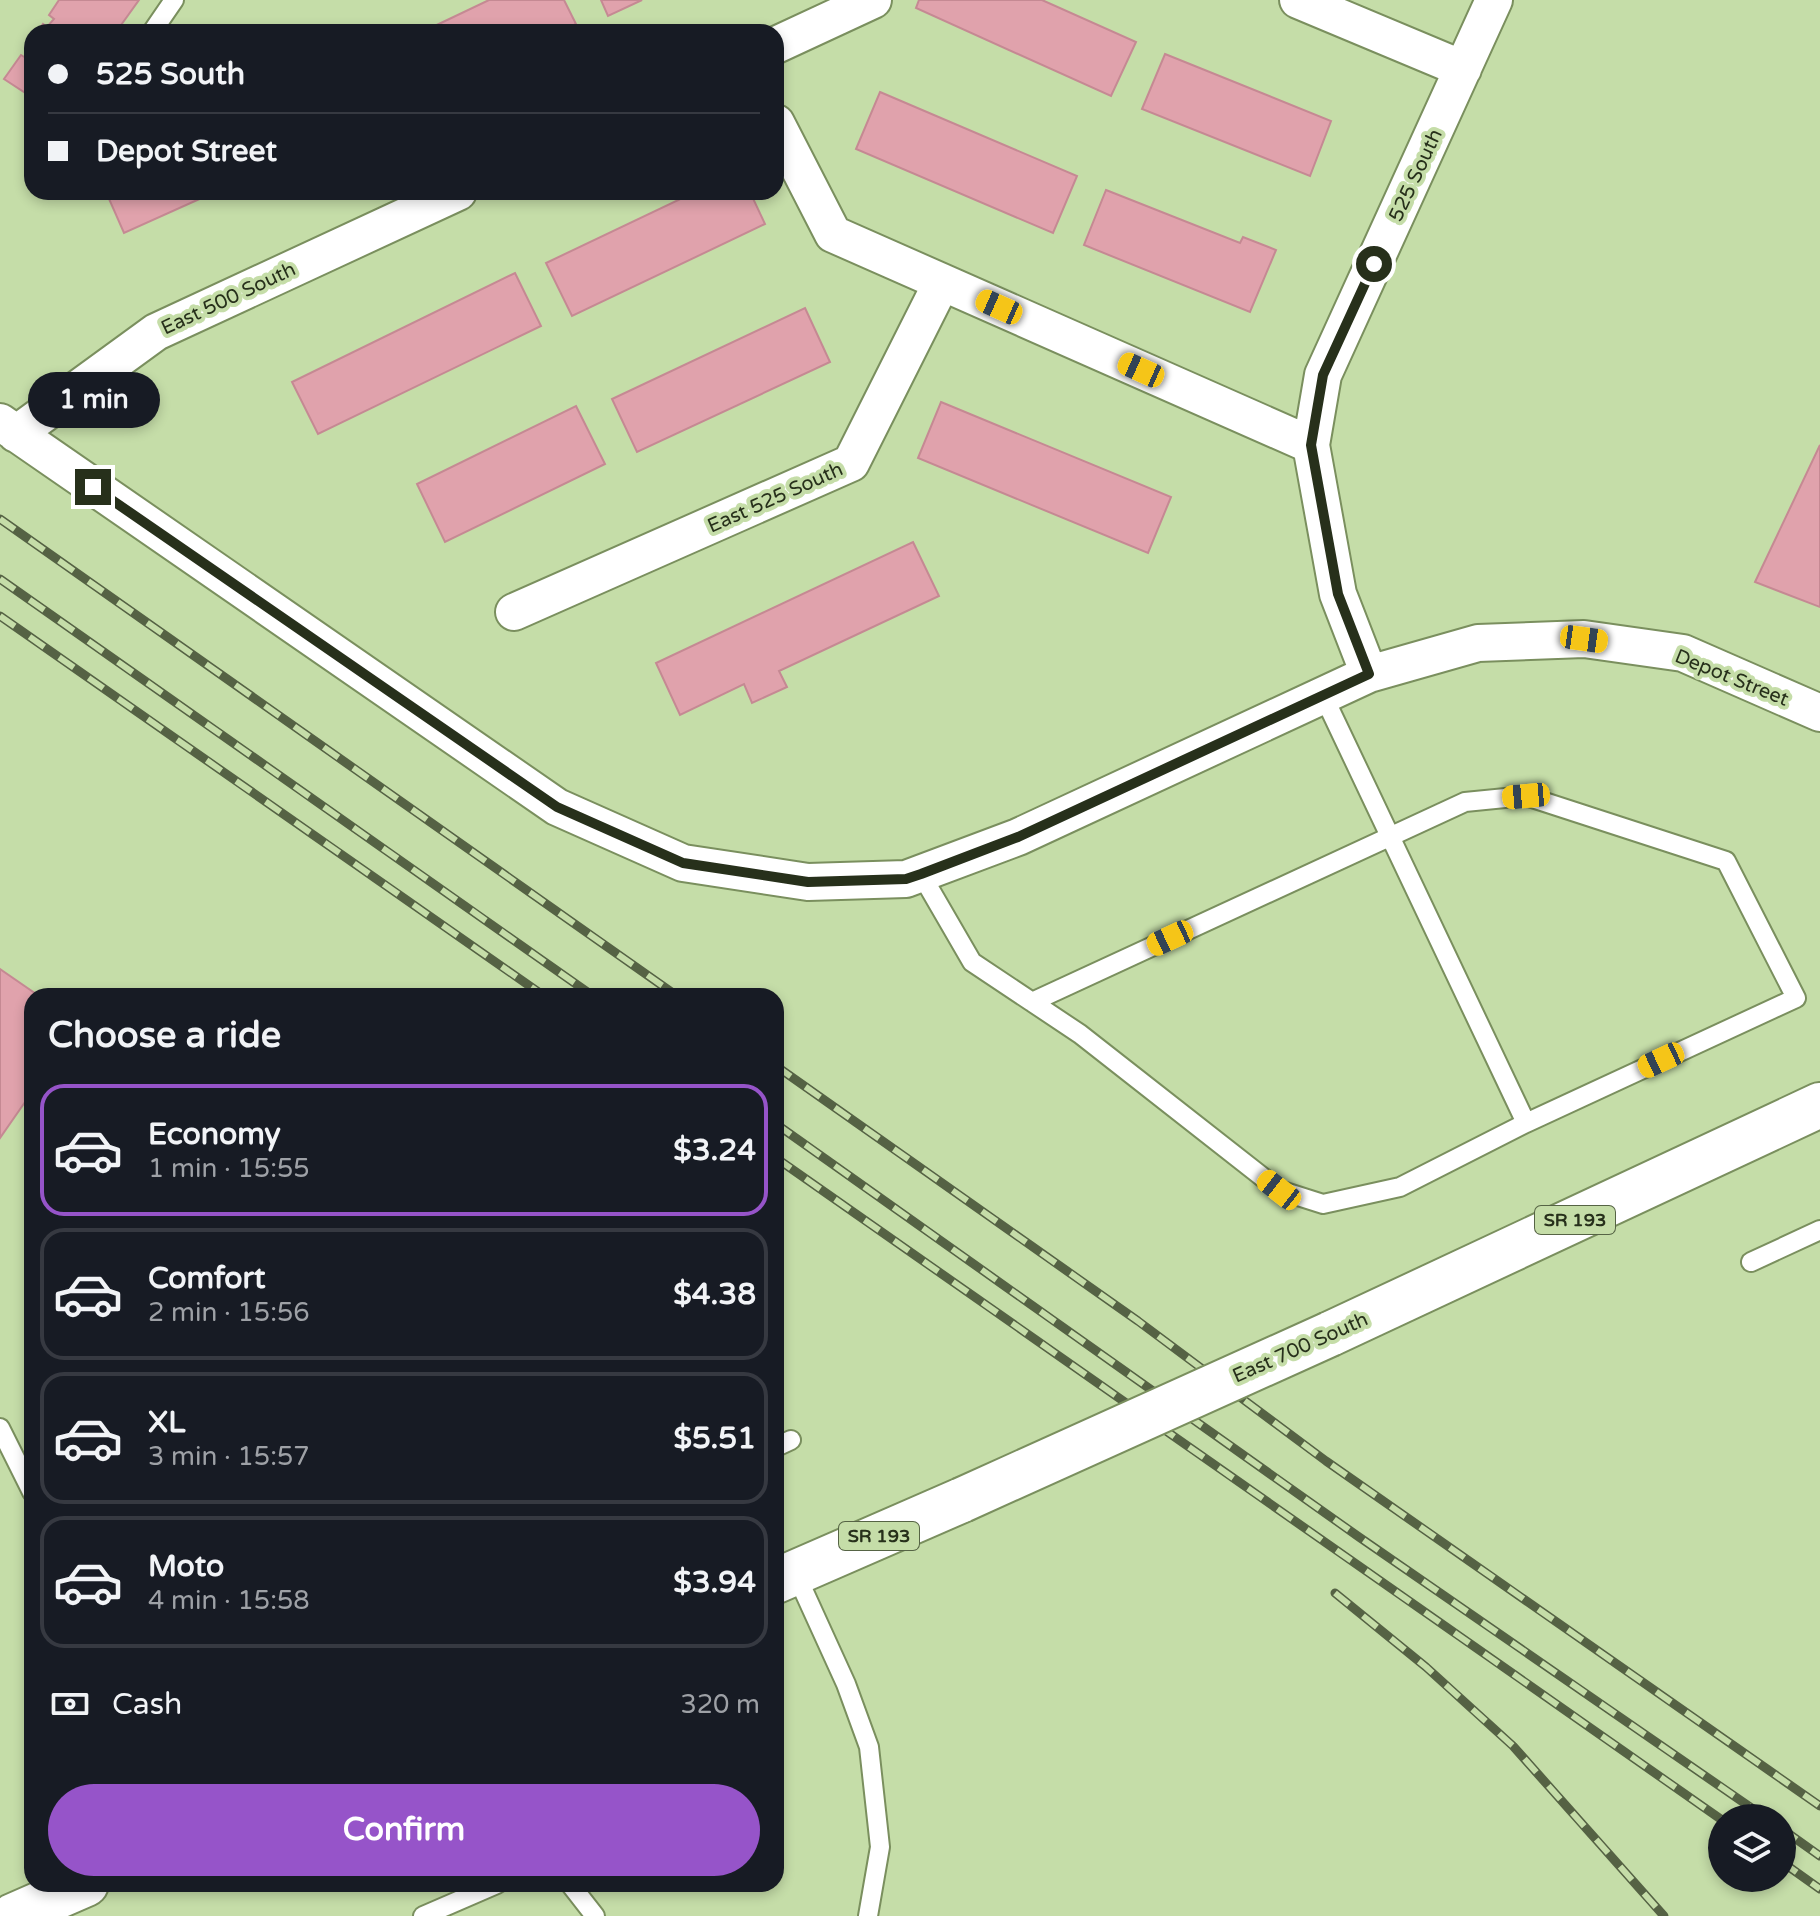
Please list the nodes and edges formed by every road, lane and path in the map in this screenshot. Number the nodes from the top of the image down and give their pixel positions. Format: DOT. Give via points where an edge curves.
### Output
graph roads {
  1 [pos="174,0"];
  2 [pos="873,0"];
  3 [pos="1298,0"];
  4 [pos="1494,0"];
  5 [pos="158,24"];
  6 [pos="784,41"];
  7 [pos="1463,69"];
  8 [pos="784,139"];
  9 [pos="441,200"];
  10 [pos="942,282"];
  11 [pos="8,428"];
  12 [pos="1311,445"];
  13 [pos="514,612"];
  14 [pos="1369,674"];
  15 [pos="1323,695"];
  16 [pos="1820,713"];
  17 [pos="1391,837"];
  18 [pos="921,874"];
  19 [pos="1032,1002"];
  20 [pos="1820,1105"];
  21 [pos="1526,1123"];
  22 [pos="1820,1230"];
  23 [pos="1751,1262"];
  24 [pos="0,1428"];
  25 [pos="24,1476"];
  26 [pos="786,1577"];
  27 [pos="68,1892"];
  28 [pos="478,1892"];
  29 [pos="576,1892"];
  30 [pos="13,1916"];
  31 [pos="423,1916"];
  32 [pos="595,1916"];
  33 [pos="868,1916"];
  1 -- 5 [label="lane"];
  2 -- 6 [label="street"];
  3 -- 7 [label="street"];
  4 -- 7 [label="street, 525 South"];
  7 -- 12 [label="street, 525 South" via="1323,375"];
  8 -- 10 [label="street" via="833,234"];
  9 -- 11 [label="street, East 500 South" via="156,332"];
  10 -- 12 [label="street"];
  10 -- 13 [label="street, East 525 South" via="851,463"];
  11 -- 18 [label="street, Depot Street" via="557,807 683,863 808,882"];
  12 -- 14 [label="street, 525 South" via="1338,594"];
  14 -- 15 [label="street, Depot Street"];
  14 -- 16 [label="street, Depot Street" via="1478,643 1584,639 1683,653"];
  15 -- 17 [label="lane"];
  15 -- 18 [label="street, Depot Street" via="1018,837"];
  17 -- 19 [label="lane"];
  17 -- 21 [label="lane"];
  17 -- 21 [label="lane" via="1465,802 1526,796 1726,861 1796,998"];
  18 -- 19 [label="lane" via="972,962"];
  19 -- 21 [label="lane" via="1279,1190 1323,1204 1400,1187"];
  20 -- 26 [label="main road, East 700 South / SR 193, bridge" via="1330,1334"];
  22 -- 23 [label="lane"];
  24 -- 25 [label="lane"];
  26 -- 33 [label="lane" via="846,1684 869,1747 880,1847"];
  27 -- 30 [label="main road"];
  28 -- 31 [label="lane"];
  29 -- 32 [label="lane"];
}
